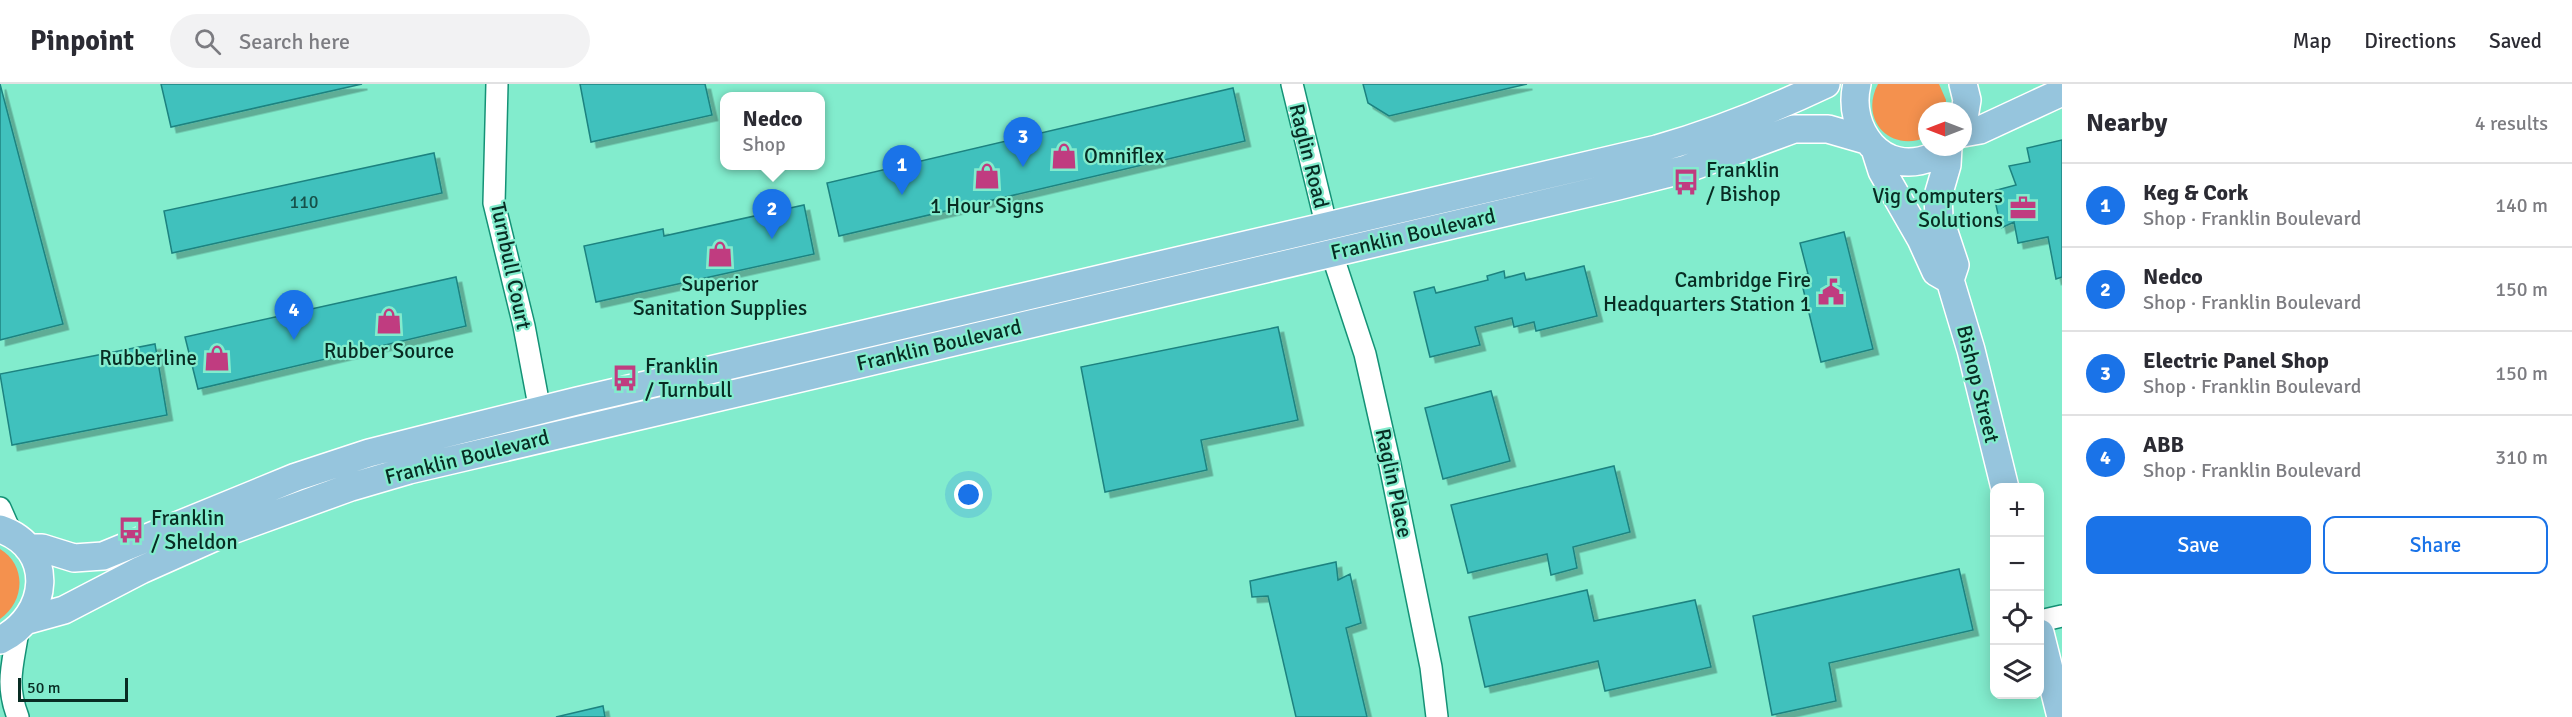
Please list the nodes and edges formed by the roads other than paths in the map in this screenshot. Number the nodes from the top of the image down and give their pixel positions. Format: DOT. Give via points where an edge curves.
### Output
graph roads {
  1 [pos="497,84"];
  2 [pos="1292,84"];
  3 [pos="1826,84"];
  4 [pos="1857,84"];
  5 [pos="1963,84"];
  6 [pos="2062,92"];
  7 [pos="1967,102"];
  8 [pos="1972,131"];
  9 [pos="1870,145"];
  10 [pos="1933,156"];
  11 [pos="1948,156"];
  12 [pos="1329,241"];
  13 [pos="1950,280"];
  14 [pos="540,411"];
  15 [pos="2003,483"];
  16 [pos="0,508"];
  17 [pos="13,537"];
  18 [pos="2062,616"];
  19 [pos="2044,620"];
  20 [pos="15,630"];
  21 [pos="2043,645"];
  22 [pos="18,717"];
  23 [pos="1437,717"];
  24 [pos="2061,717"];
  1 -- 14 [label="street, Turnbull Court" via="494,203"];
  2 -- 12 [label="street, Raglin Road"];
  3 -- 12 [label="main road, Franklin Boulevard" via="1736,124 1657,150"];
  4 -- 9 [label="main road, Bishop Street" via="1853,104 1856,123"];
  5 -- 7 [label="main road"];
  6 -- 8 [label="main road"];
  9 -- 10 [label="main road, Franklin Boulevard" via="1893,159 1912,161"];
  9 -- 12 [label="main road, Franklin Boulevard" via="1828,129 1794,129 1686,169"];
  9 -- 13 [label="main road, Bishop Street" via="1936,272"];
  11 -- 13 [label="main road, Bishop Street" via="1938,202 1955,265"];
  12 -- 14 [label="main road, Franklin Boulevard"];
  12 -- 20 [label="main road, Franklin Boulevard" via="351,487 224,533"];
  12 -- 23 [label="street, Raglin Place" via="1365,354 1431,667"];
  13 -- 15 [label="main road, Bishop Street"];
  14 -- 17 [label="main road, Franklin Boulevard" via="369,453 296,477 102,556 74,558"];
  16 -- 17 [label="street"];
  17 -- 20 [label="main road" via="37,565 40,584 37,603"];
  18 -- 19 [label="street"];
  20 -- 22 [label="street" via="9,683"];
  21 -- 24 [label="main road"];
}
